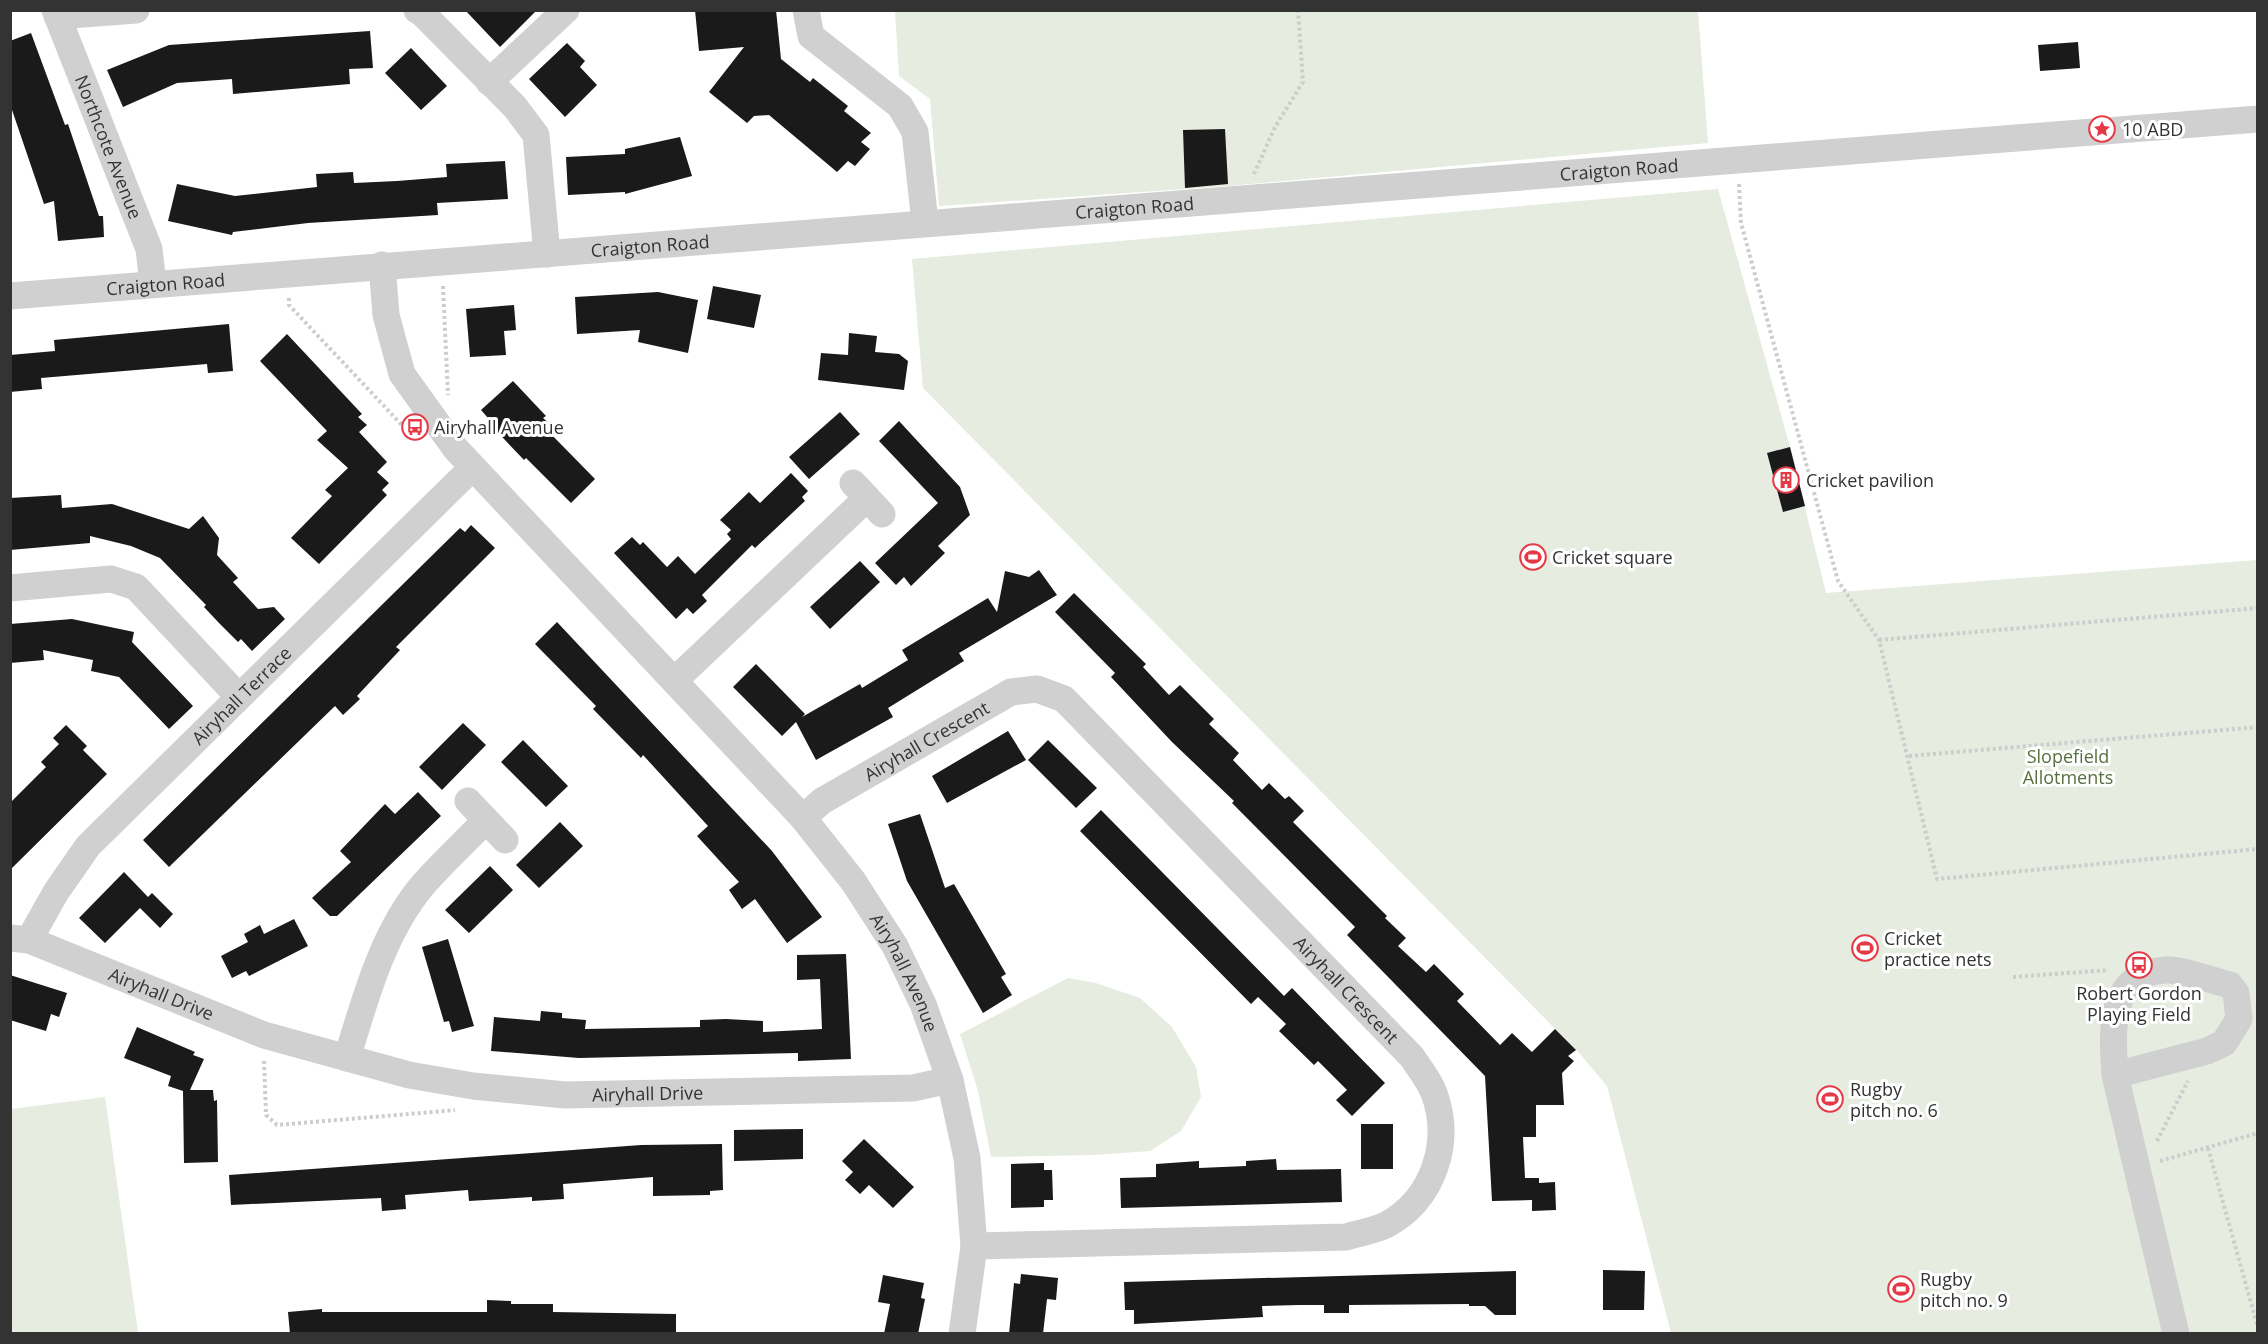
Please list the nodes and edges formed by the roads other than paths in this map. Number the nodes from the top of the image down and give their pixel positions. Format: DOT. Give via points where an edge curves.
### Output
graph roads {
  1 [pos="136,10"];
  2 [pos="417,10"];
  3 [pos="566,10"];
  4 [pos="806,10"];
  5 [pos="56,14"];
  6 [pos="489,82"];
  7 [pos="2258,118"];
  8 [pos="925,222"];
  9 [pos="547,254"];
  10 [pos="382,265"];
  11 [pos="153,284"];
  12 [pos="10,296"];
  13 [pos="472,468"];
  14 [pos="867,499"];
  15 [pos="10,588"];
  16 [pos="675,680"];
  17 [pos="238,696"];
  18 [pos="803,818"];
  19 [pos="505,840"];
  20 [pos="20,939"];
  21 [pos="347,1058"];
  22 [pos="2115,1075"];
  23 [pos="950,1080"];
  24 [pos="974,1246"];
  25 [pos="962,1334"];
  26 [pos="2176,1334"];
  1 -- 5 [label="street"];
  2 -- 6 [label="street"];
  3 -- 6 [label="street"];
  4 -- 8 [label="street" via="811,36 900,106 915,132"];
  5 -- 11 [label="street, Northcote Avenue" via="149,249"];
  6 -- 9 [label="street" via="536,135"];
  7 -- 8 [label="street, Craigton Road" via="1263,199"];
  8 -- 9 [label="street, Craigton Road"];
  9 -- 10 [label="street, Craigton Road"];
  10 -- 11 [label="street, Craigton Road"];
  10 -- 13 [label="street, Airyhall Avenue" via="386,315 402,374"];
  11 -- 12 [label="street, Craigton Road"];
  13 -- 16 [label="street, Airyhall Avenue"];
  13 -- 17 [label="street, Airyhall Terrace"];
  14 -- 16 [label="street"];
  15 -- 17 [label="street" via="111,579 136,587"];
  16 -- 18 [label="street, Airyhall Avenue"];
  17 -- 20 [label="street, Airyhall Terrace" via="88,846"];
  18 -- 23 [label="street, Airyhall Avenue" via="853,881 895,946 923,1004"];
  18 -- 24 [label="street, Airyhall Crescent" via="822,801 1011,692 1037,688 1064,699 1412,1057 1433,1091 1443,1127 1437,1166 1417,1200 1386,1225 1346,1237"];
  19 -- 21 [label="street" via="477,811 421,887 393,931"];
  20 -- 21 [label="street, Airyhall Drive" via="264,1035"];
  21 -- 23 [label="street, Airyhall Drive" via="473,1086 565,1095 914,1088"];
  22 -- 22 [label="street" via="2224,1043 2239,1019 2236,993 2230,986 2167,970 2138,978 2119,998 2112,1030"];
  22 -- 26 [label="street"];
  23 -- 24 [label="street, Airyhall Avenue" via="967,1158"];
  24 -- 25 [label="street, Airyhall Avenue"];
}
